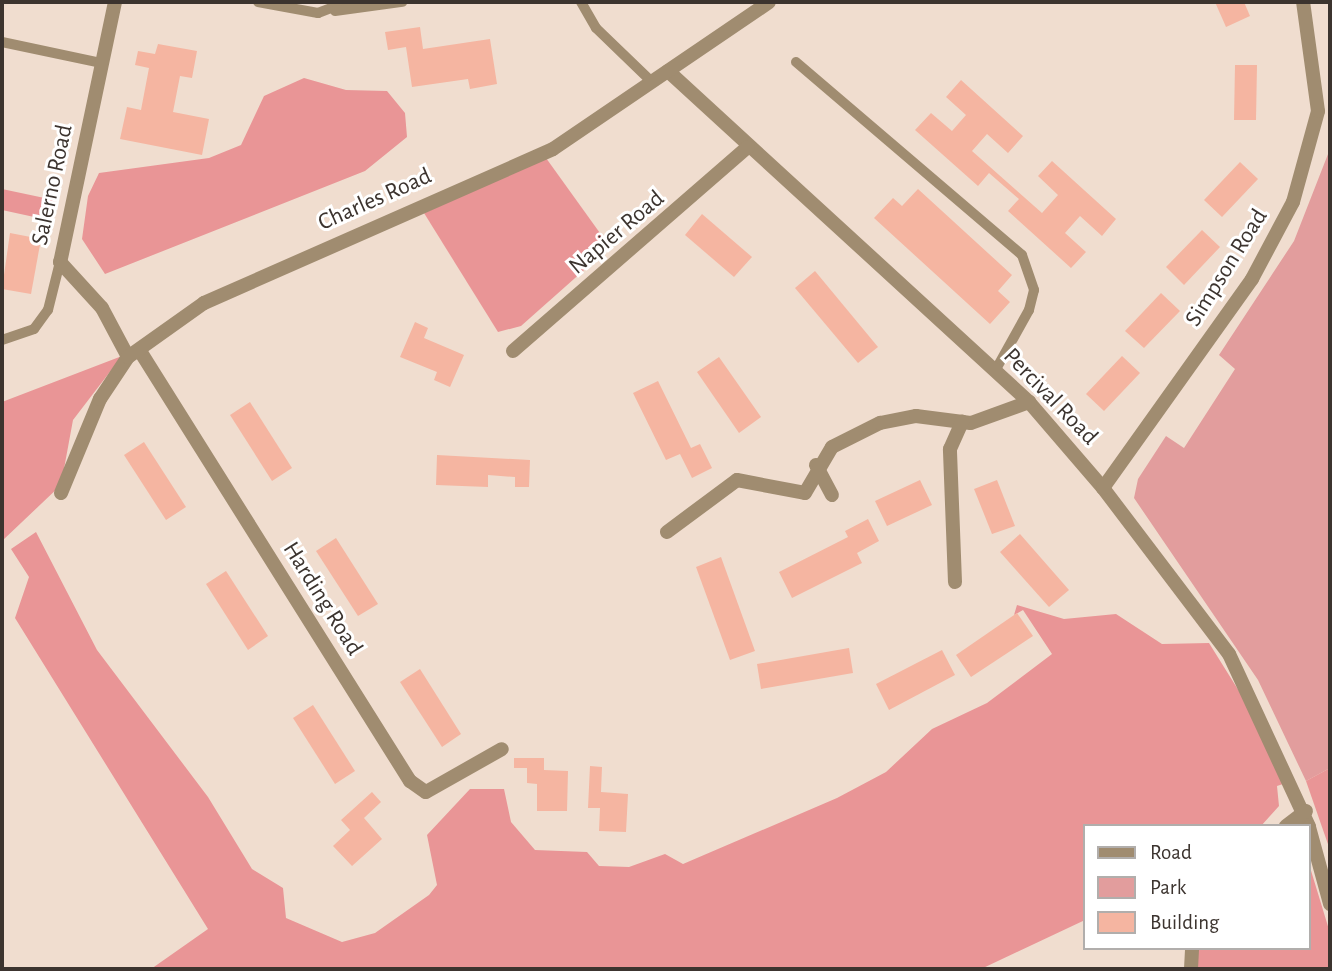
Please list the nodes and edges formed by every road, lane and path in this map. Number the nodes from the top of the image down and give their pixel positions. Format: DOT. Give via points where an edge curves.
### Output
graph roads {
  1 [pos="116,2"];
  2 [pos="258,2"];
  3 [pos="347,2"];
  4 [pos="402,2"];
  5 [pos="581,2"];
  6 [pos="769,2"];
  7 [pos="1303,2"];
  8 [pos="331,12"];
  9 [pos="2,42"];
  10 [pos="796,62"];
  11 [pos="102,63"];
  12 [pos="668,71"];
  13 [pos="653,82"];
  14 [pos="1324,111"];
  15 [pos="748,147"];
  16 [pos="60,262"];
  17 [pos="2,340"];
  18 [pos="513,351"];
  19 [pos="134,354"];
  20 [pos="995,371"];
  21 [pos="1029,402"];
  22 [pos="962,422"];
  23 [pos="816,465"];
  24 [pos="1103,488"];
  25 [pos="61,493"];
  26 [pos="832,495"];
  27 [pos="667,532"];
  28 [pos="955,582"];
  29 [pos="502,749"];
  30 [pos="1308,822"];
  31 [pos="1311,833"];
  32 [pos="1330,904"];
  33 [pos="1192,950"];
  34 [pos="1191,969"];
  1 -- 11 [label="street, Salerno Road"];
  2 -- 8 [label="lane"];
  3 -- 8 [label="lane"];
  4 -- 8 [label="lane"];
  5 -- 13 [label="lane" via="596,28"];
  6 -- 12 [label="street, Charles Road"];
  7 -- 14 [label="street, Simpson Road"];
  9 -- 11 [label="lane"];
  10 -- 20 [label="lane" via="1022,255 1034,290 1029,310"];
  11 -- 16 [label="street, Salerno Road"];
  12 -- 13 [label="street, Charles Road"];
  12 -- 15 [label="street, Percival Road"];
  13 -- 19 [label="street, Charles Road" via="553,149 204,303"];
  14 -- 24 [label="street, Simpson Road" via="1293,202 1252,279"];
  15 -- 18 [label="street, Napier Road"];
  15 -- 20 [label="street, Percival Road"];
  16 -- 17 [label="lane" via="48,310 34,329"];
  16 -- 19 [label="street, Salerno Road" via="102,308"];
  19 -- 25 [label="street, Charles Road" via="100,398"];
  19 -- 29 [label="street, Harding Road" via="410,781 426,792"];
  20 -- 21 [label="street, Percival Road"];
  21 -- 22 [label="street"];
  21 -- 24 [label="street, Percival Road"];
  22 -- 23 [label="street" via="916,416 880,422 832,447"];
  22 -- 28 [label="street" via="950,449"];
  23 -- 26 [label="street"];
  23 -- 27 [label="street" via="805,493 737,480"];
  24 -- 30 [label="street, Percival Road" via="1229,654"];
  31 -- 32 [label="street, Percival Road"];
  33 -- 34 [label="street"];
}
